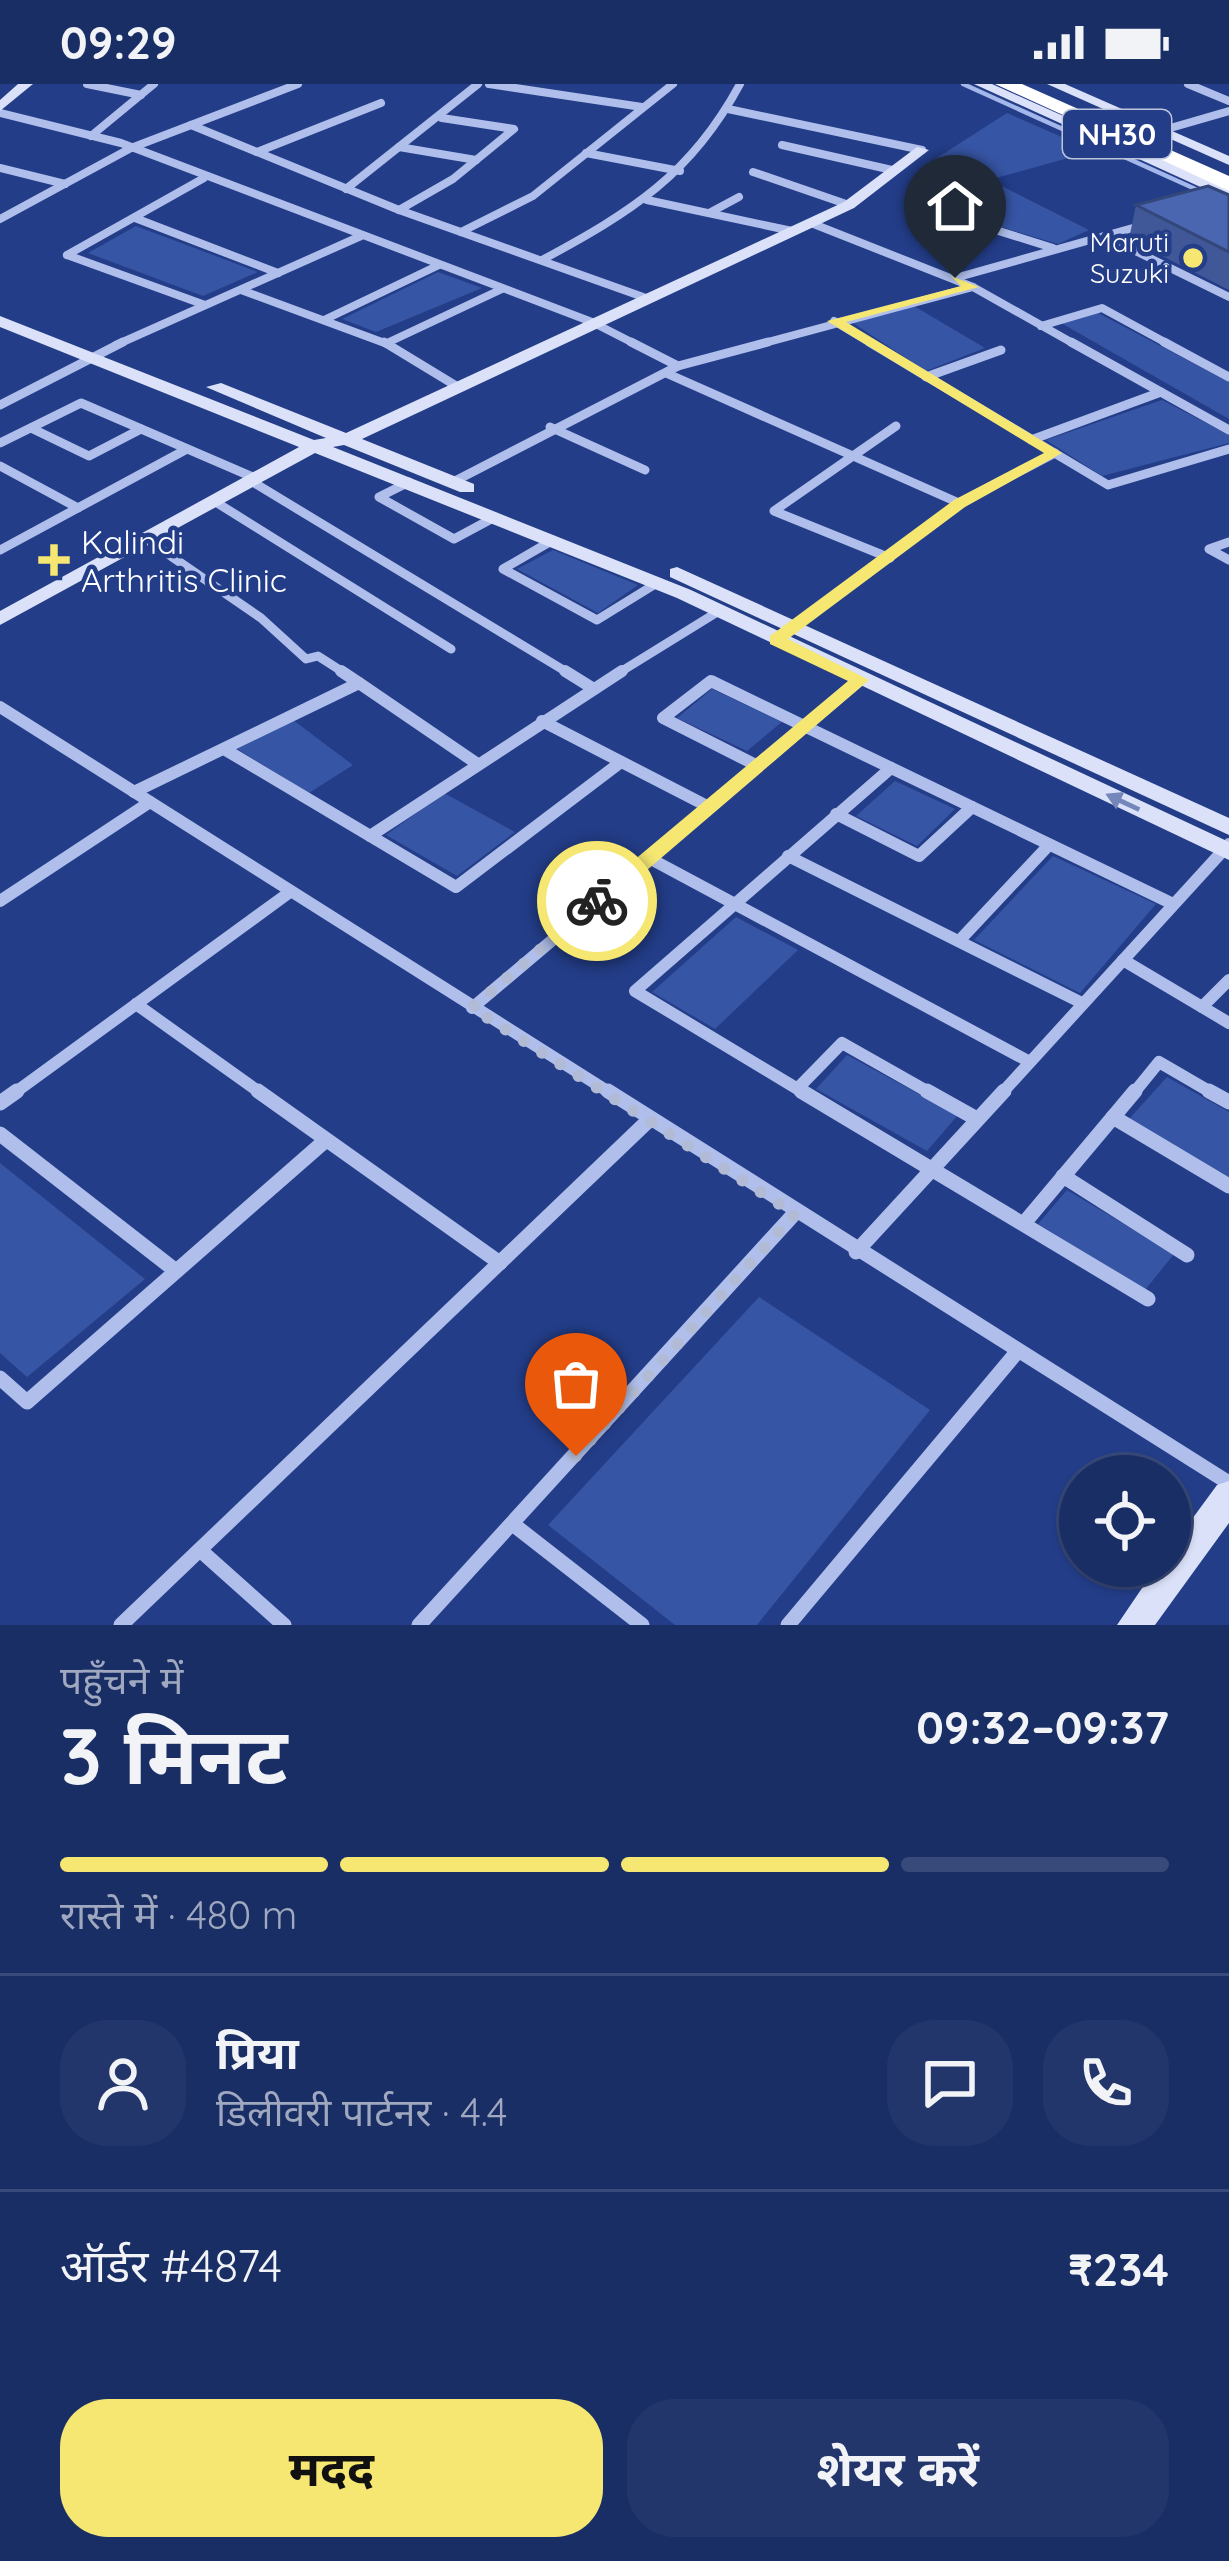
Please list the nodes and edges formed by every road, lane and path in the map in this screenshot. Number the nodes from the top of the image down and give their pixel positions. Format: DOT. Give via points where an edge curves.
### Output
graph roads {
  1 [pos="26,84"];
  2 [pos="87,84"];
  3 [pos="154,84"];
  4 [pos="298,84"];
  5 [pos="478,84"];
  6 [pos="490,84"];
  7 [pos="673,84"];
  8 [pos="740,84"];
  9 [pos="981,84"];
  10 [pos="1005,84"];
  11 [pos="1034,84"];
  12 [pos="1188,84"];
  13 [pos="1066,86"];
  14 [pos="141,94"];
  15 [pos="1229,101"];
  16 [pos="381,103"];
  17 [pos="643,107"];
  18 [pos="728,109"];
  19 [pos="0,110"];
  20 [pos="1229,111"];
  21 [pos="442,118"];
  22 [pos="191,125"];
  23 [pos="1160,131"];
  24 [pos="91,136"];
  25 [pos="782,145"];
  26 [pos="399,147"];
  27 [pos="131,148"];
  28 [pos="922,150"];
  29 [pos="256,153"];
  30 [pos="586,153"];
  31 [pos="476,160"];
  32 [pos="1229,166"];
  33 [pos="0,168"];
  34 [pos="892,170"];
  35 [pos="680,171"];
  36 [pos="753,172"];
  37 [pos="204,178"];
  38 [pos="65,184"];
  39 [pos="1229,184"];
  40 [pos="346,189"];
  41 [pos="739,196"];
  42 [pos="647,200"];
  43 [pos="1226,201"];
  44 [pos="849,205"];
  45 [pos="922,207"];
  46 [pos="399,210"];
  47 [pos="710,212"];
  48 [pos="134,218"];
  49 [pos="0,219"];
  50 [pos="1161,220"];
  51 [pos="811,223"];
  52 [pos="792,231"];
  53 [pos="460,232"];
  54 [pos="361,236"];
  55 [pos="1105,236"];
  56 [pos="1055,249"];
  57 [pos="542,260"];
  58 [pos="439,265"];
  59 [pos="278,273"];
  60 [pos="955,278"];
  61 [pos="973,287"];
  62 [pos="502,289"];
  63 [pos="239,290"];
  64 [pos="1229,297"];
  65 [pos="646,298"];
  66 [pos="0,304"];
  67 [pos="205,305"];
  68 [pos="324,320"];
  69 [pos="0,321"];
  70 [pos="834,321"];
  71 [pos="592,322"];
  72 [pos="1041,326"];
  73 [pos="386,343"];
  74 [pos="1000,350"];
  75 [pos="104,352"];
  76 [pos="678,366"];
  77 [pos="666,373"];
  78 [pos="926,377"];
  79 [pos="1229,377"];
  80 [pos="458,386"];
  81 [pos="1161,392"];
  82 [pos="0,405"];
  83 [pos="896,426"];
  84 [pos="550,427"];
  85 [pos="31,428"];
  86 [pos="141,429"];
  87 [pos="1229,430"];
  88 [pos="348,440"];
  89 [pos="1031,440"];
  90 [pos="0,443"];
  91 [pos="316,445"];
  92 [pos="1229,448"];
  93 [pos="187,449"];
  94 [pos="1055,453"];
  95 [pos="846,458"];
  96 [pos="0,466"];
  97 [pos="645,470"];
  98 [pos="253,480"];
  99 [pos="409,482"];
  100 [pos="453,482"];
  101 [pos="214,501"];
  102 [pos="959,503"];
  103 [pos="78,508"];
  104 [pos="495,517"];
  105 [pos="146,538"];
  106 [pos="553,540"];
  107 [pos="1229,542"];
  108 [pos="0,550"];
  109 [pos="890,558"];
  110 [pos="1229,560"];
  111 [pos="657,583"];
  112 [pos="719,611"];
  113 [pos="0,619"];
  114 [pos="795,626"];
  115 [pos="776,640"];
  116 [pos="451,649"];
  117 [pos="860,680"];
  118 [pos="359,683"];
  119 [pos="594,689"];
  120 [pos="952,698"];
  121 [pos="0,706"];
  122 [pos="932,713"];
  123 [pos="542,722"];
  124 [pos="805,726"];
  125 [pos="224,749"];
  126 [pos="621,762"];
  127 [pos="476,763"];
  128 [pos="1098,765"];
  129 [pos="758,766"];
  130 [pos="891,768"];
  131 [pos="1078,781"];
  132 [pos="134,792"];
  133 [pos="150,802"];
  134 [pos="709,807"];
  135 [pos="972,807"];
  136 [pos="836,814"];
  137 [pos="370,836"];
  138 [pos="1228,843"];
  139 [pos="1049,844"];
  140 [pos="788,856"];
  141 [pos="649,858"];
  142 [pos="290,892"];
  143 [pos="0,901"];
  144 [pos="734,903"];
  145 [pos="1173,904"];
  146 [pos="959,941"];
  147 [pos="1123,960"];
  148 [pos="1229,980"];
  149 [pos="136,1004"];
  150 [pos="1082,1004"];
  151 [pos="1202,1007"];
  152 [pos="472,1008"];
  153 [pos="1229,1023"];
  154 [pos="1030,1062"];
  155 [pos="799,1087"];
  156 [pos="1229,1102"];
  157 [pos="0,1103"];
  158 [pos="1113,1117"];
  159 [pos="977,1119"];
  160 [pos="649,1120"];
  161 [pos="0,1134"];
  162 [pos="326,1140"];
  163 [pos="934,1166"];
  164 [pos="1063,1176"];
  165 [pos="1229,1186"];
  166 [pos="795,1214"];
  167 [pos="1024,1222"];
  168 [pos="856,1252"];
  169 [pos="1187,1255"];
  170 [pos="500,1263"];
  171 [pos="176,1271"];
  172 [pos="1148,1299"];
  173 [pos="1017,1352"];
  174 [pos="0,1378"];
  175 [pos="1229,1483"];
  176 [pos="1229,1496"];
  177 [pos="514,1525"];
  178 [pos="200,1550"];
  179 [pos="121,1625"];
  180 [pos="284,1625"];
  181 [pos="419,1625"];
  182 [pos="642,1625"];
  183 [pos="788,1625"];
  184 [pos="1134,1625"];
  1 -- 19 [label="street"];
  2 -- 14 [label="street"];
  3 -- 14 [label="street"];
  4 -- 22 [label="street"];
  5 -- 21 [label="street"];
  6 -- 17 [label="street"];
  7 -- 17 [label="street"];
  8 -- 18 [label="street"];
  9 -- 43 [label="street"];
  10 -- 39 [label="highway, NH30"];
  11 -- 32 [label="highway, NH30"];
  12 -- 15 [label="street"];
  13 -- 23 [label="street"];
  14 -- 24 [label="street"];
  16 -- 29 [label="street"];
  17 -- 30 [label="street"];
  18 -- 28 [label="street"];
  18 -- 35 [label="street"];
  19 -- 24 [label="street"];
  20 -- 23 [label="street"];
  21 -- 26 [label="street"];
  21 -- 31 [label="street" via="514,129"];
  22 -- 27 [label="street"];
  22 -- 29 [label="street"];
  23 -- 32 [label="street"];
  24 -- 27 [label="street"];
  25 -- 34 [label="street"];
  26 -- 31 [label="street"];
  26 -- 40 [label="street"];
  27 -- 37 [label="street"];
  27 -- 38 [label="street"];
  28 -- 34 [label="street"];
  29 -- 40 [label="street"];
  30 -- 35 [label="street"];
  30 -- 53 [label="street" via="533,196"];
  31 -- 46 [label="street"];
  33 -- 38 [label="street"];
  34 -- 44 [label="street"];
  35 -- 42 [label="street"];
  36 -- 44 [label="street"];
  37 -- 48 [label="street"];
  37 -- 54 [label="street"];
  38 -- 49 [label="street"];
  40 -- 46 [label="street"];
  41 -- 47 [label="street"];
  42 -- 47 [label="street"];
  42 -- 57 [label="street"];
  44 -- 51 [label="street"];
  45 -- 56 [label="street"];
  46 -- 53 [label="street"];
  47 -- 52 [label="street"];
  48 -- 59 [label="street"];
  48 -- 67 [label="street" via="67,255"];
  50 -- 55 [label="street"];
  51 -- 52 [label="street"];
  51 -- 60 [label="street"];
  52 -- 65 [label="street"];
  53 -- 57 [label="street"];
  54 -- 58 [label="street"];
  54 -- 59 [label="street"];
  55 -- 56 [label="street"];
  55 -- 64 [label="street"];
  56 -- 60 [label="street"];
  57 -- 65 [label="street"];
  58 -- 62 [label="street"];
  58 -- 68 [label="street"];
  59 -- 63 [label="street"];
  60 -- 61 [label="street"];
  61 -- 70 [label="street"];
  61 -- 72 [label="street"];
  62 -- 71 [label="street"];
  62 -- 73 [label="street"];
  63 -- 67 [label="street"];
  63 -- 68 [label="street"];
  65 -- 71 [label="street"];
  66 -- 75 [label="street"];
  67 -- 75 [label="street"];
  68 -- 73 [label="street"];
  69 -- 75 [label="street"];
  70 -- 76 [label="street"];
  70 -- 78 [label="street"];
  71 -- 76 [label="street"];
  71 -- 80 [label="street"];
  72 -- 79 [label="street" via="1102,308"];
  72 -- 81 [label="street"];
  73 -- 80 [label="street"];
  74 -- 78 [label="street"];
  75 -- 82 [label="street"];
  75 -- 88 [label="street"];
  75 -- 91 [label="street"];
  76 -- 77 [label="street"];
  77 -- 84 [label="street"];
  77 -- 95 [label="street"];
  78 -- 89 [label="street"];
  80 -- 88 [label="street"];
  81 -- 87 [label="street"];
  81 -- 89 [label="street"];
  83 -- 95 [label="street"];
  84 -- 97 [label="street"];
  84 -- 100 [label="street"];
  85 -- 86 [label="street" via="81,403"];
  85 -- 86 [label="street" via="88,456"];
  85 -- 90 [label="street"];
  86 -- 93 [label="street"];
  88 -- 91 [label="street"];
  88 -- 100 [label="street"];
  89 -- 94 [label="street"];
  91 -- 98 [label="street"];
  91 -- 99 [label="street"];
  92 -- 94 [label="street" via="1108,485"];
  93 -- 98 [label="street"];
  93 -- 103 [label="street"];
  94 -- 102 [label="street"];
  95 -- 102 [label="street"];
  95 -- 109 [label="street" via="774,512"];
  96 -- 103 [label="street"];
  98 -- 101 [label="street"];
  98 -- 119 [label="street"];
  99 -- 104 [label="street"];
  99 -- 104 [label="street" via="379,497 454,539"];
  100 -- 114 [label="street"];
  101 -- 105 [label="street"];
  101 -- 116 [label="street"];
  102 -- 109 [label="street"];
  103 -- 108 [label="street"];
  104 -- 106 [label="street"];
  105 -- 113 [label="street"];
  105 -- 118 [label="street" via="306,659 318,656"];
  106 -- 111 [label="street"];
  106 -- 111 [label="street" via="503,569 597,620"];
  107 -- 110 [label="street" via="1209,549"];
  109 -- 114 [label="street"];
  111 -- 112 [label="street"];
  112 -- 115 [label="street"];
  112 -- 119 [label="street"];
  114 -- 115 [label="street"];
  114 -- 120 [label="street"];
  115 -- 117 [label="street"];
  117 -- 122 [label="street"];
  117 -- 124 [label="street"];
  118 -- 125 [label="street"];
  118 -- 127 [label="street"];
  119 -- 123 [label="street"];
  120 -- 122 [label="street"];
  120 -- 128 [label="street"];
  121 -- 132 [label="street"];
  122 -- 131 [label="street"];
  123 -- 126 [label="street"];
  123 -- 127 [label="street"];
  124 -- 129 [label="street"];
  124 -- 129 [label="street" via="711,681 663,718"];
  124 -- 130 [label="street"];
  125 -- 132 [label="street"];
  125 -- 137 [label="street"];
  126 -- 134 [label="street"];
  126 -- 137 [label="street" via="456,887"];
  127 -- 137 [label="street"];
  128 -- 131 [label="street"];
  128 -- 138 [label="street"];
  129 -- 134 [label="street"];
  130 -- 135 [label="street"];
  130 -- 136 [label="street"];
  138 -- 131 [label="street, one-way"];
  132 -- 133 [label="street"];
  133 -- 142 [label="street"];
  133 -- 143 [label="street"];
  134 -- 141 [label="street"];
  135 -- 136 [label="street" via="920,856"];
  135 -- 139 [label="street"];
  136 -- 140 [label="street"];
  138 -- 145 [label="street"];
  139 -- 145 [label="street"];
  139 -- 146 [label="street"];
  140 -- 144 [label="street"];
  140 -- 146 [label="street"];
  141 -- 144 [label="street"];
  141 -- 152 [label="street"];
  142 -- 149 [label="street"];
  142 -- 152 [label="street"];
  144 -- 154 [label="street"];
  144 -- 155 [label="street" via="635,991"];
  145 -- 147 [label="street"];
  146 -- 150 [label="street"];
  147 -- 150 [label="street"];
  147 -- 151 [label="street"];
  148 -- 151 [label="street"];
  149 -- 157 [label="street"];
  149 -- 162 [label="street"];
  150 -- 154 [label="street"];
  151 -- 153 [label="street"];
  152 -- 160 [label="street"];
  154 -- 159 [label="street"];
  155 -- 159 [label="street" via="842,1042"];
  155 -- 163 [label="street"];
  156 -- 158 [label="street" via="1159,1062"];
  158 -- 164 [label="street"];
  158 -- 165 [label="street"];
  159 -- 163 [label="street"];
  160 -- 166 [label="street"];
  160 -- 170 [label="street"];
  161 -- 171 [label="street"];
  162 -- 170 [label="street"];
  162 -- 171 [label="street"];
  163 -- 167 [label="street"];
  163 -- 168 [label="street"];
  164 -- 167 [label="street"];
  164 -- 169 [label="street"];
  166 -- 168 [label="street"];
  166 -- 177 [label="street"];
  167 -- 172 [label="street"];
  168 -- 173 [label="street"];
  170 -- 178 [label="street"];
  171 -- 174 [label="street" via="26,1402"];
  173 -- 175 [label="street"];
  173 -- 183 [label="street"];
  176 -- 184 [label="street"];
  177 -- 181 [label="street"];
  177 -- 182 [label="street"];
  178 -- 179 [label="street"];
  178 -- 180 [label="street"];
}
